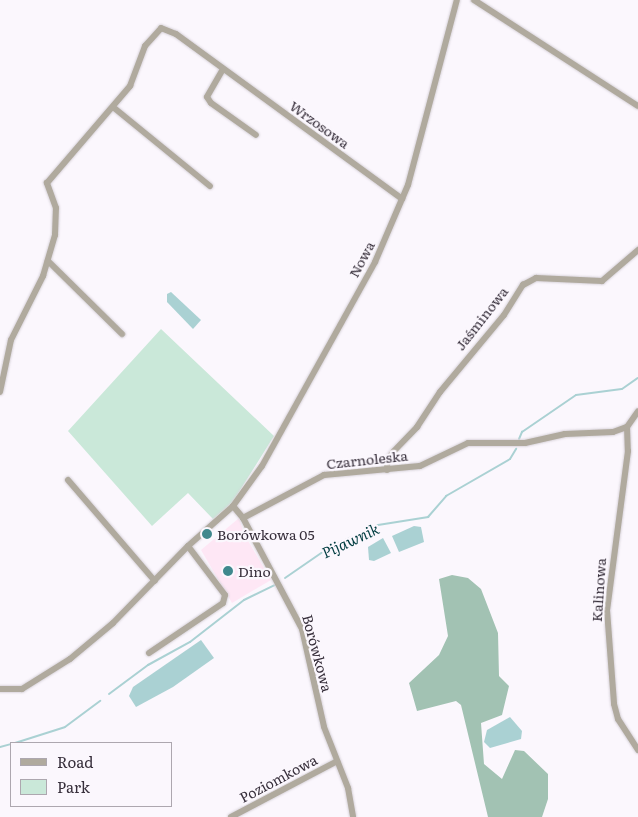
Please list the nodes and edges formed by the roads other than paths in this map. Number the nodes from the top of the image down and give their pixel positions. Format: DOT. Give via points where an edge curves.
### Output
graph roads {
  1 [pos="457,0"];
  2 [pos="474,0"];
  3 [pos="223,69"];
  4 [pos="638,106"];
  5 [pos="113,107"];
  6 [pos="256,135"];
  7 [pos="210,186"];
  8 [pos="402,199"];
  9 [pos="638,250"];
  10 [pos="48,260"];
  11 [pos="122,334"];
  12 [pos="0,392"];
  13 [pos="638,411"];
  14 [pos="627,427"];
  15 [pos="387,470"];
  16 [pos="68,480"];
  17 [pos="233,506"];
  18 [pos="244,518"];
  19 [pos="188,546"];
  20 [pos="154,581"];
  21 [pos="149,652"];
  22 [pos="0,689"];
  23 [pos="638,750"];
  24 [pos="337,761"];
  25 [pos="231,817"];
  26 [pos="354,817"];
  1 -- 8 [label="street, Nowa" via="414,168"];
  2 -- 4 [label="street"];
  3 -- 5 [label="street, Wrzosowa" via="161,28 145,46 135,79"];
  3 -- 6 [label="street" via="207,97"];
  3 -- 8 [label="street, Wrzosowa"];
  5 -- 7 [label="street"];
  5 -- 10 [label="street, Wrzosowa" via="47,183 57,224"];
  8 -- 17 [label="street, Nowa" via="375,262 273,446"];
  9 -- 15 [label="street, Jaśminowa" via="602,280 536,278 523,285 504,315 440,392 417,427 393,452 387,461"];
  10 -- 11 [label="street"];
  10 -- 12 [label="street, Wrzosowa" via="11,340"];
  13 -- 14 [label="street"];
  14 -- 15 [label="street, Czarnoleska" via="604,434 565,434 525,443 468,443 420,466"];
  14 -- 23 [label="street, Kalinowa" via="628,451 609,592 608,630 614,704 618,719"];
  15 -- 18 [label="street, Czarnoleska" via="324,475"];
  16 -- 20 [label="street"];
  17 -- 18 [label="street, Borówkowa"];
  17 -- 19 [label="street"];
  18 -- 24 [label="street, Borówkowa" via="302,629 324,727"];
  19 -- 20 [label="street"];
  19 -- 21 [label="street" via="225,595 223,603"];
  20 -- 22 [label="street" via="70,659 22,689"];
  24 -- 25 [label="street, Poziomkowa"];
  24 -- 26 [label="street, Borówkowa"];
}
